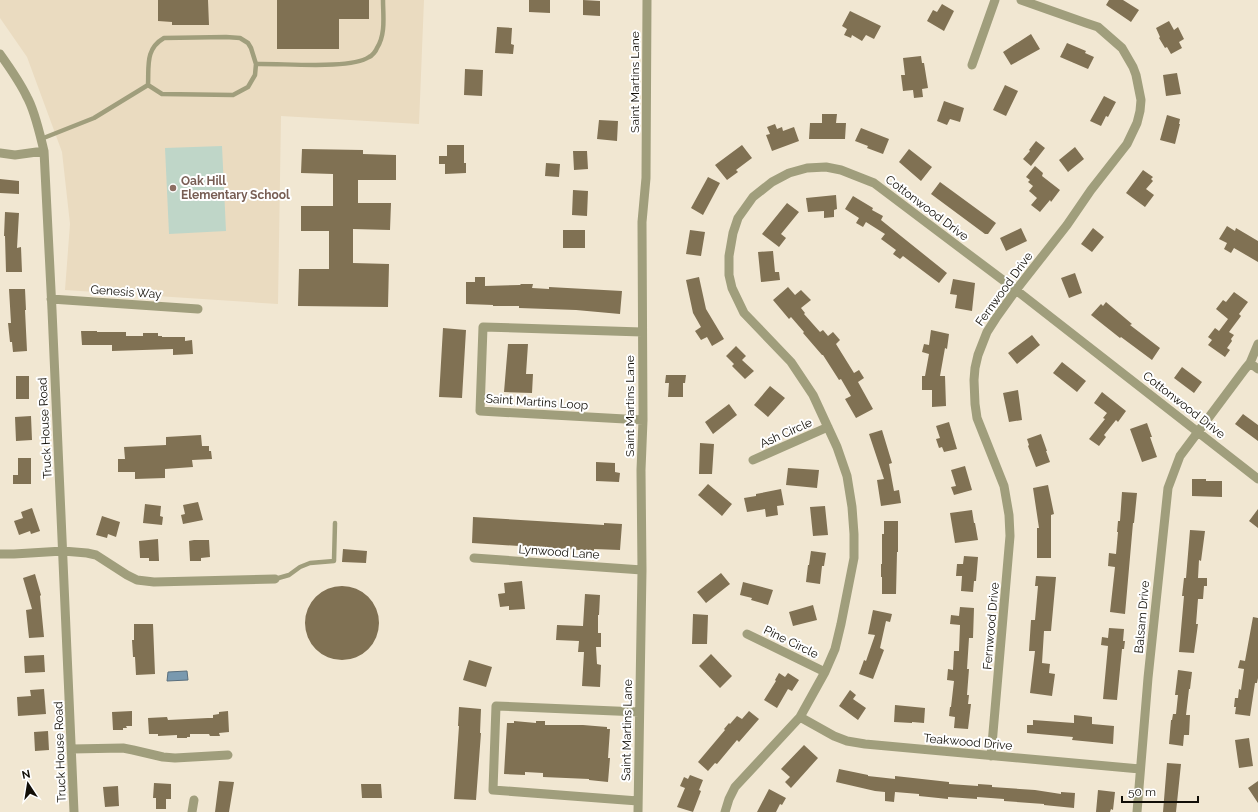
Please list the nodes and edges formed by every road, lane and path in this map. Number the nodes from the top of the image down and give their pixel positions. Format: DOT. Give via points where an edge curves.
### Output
graph roads {
  1 [pos="383,0"];
  2 [pos="647,0"];
  3 [pos="996,0"];
  4 [pos="1021,0"];
  5 [pos="0,54"];
  6 [pos="256,64"];
  7 [pos="972,65"];
  8 [pos="148,84"];
  9 [pos="41,139"];
  10 [pos="44,151"];
  11 [pos="0,153"];
  12 [pos="1016,290"];
  13 [pos="51,299"];
  14 [pos="198,309"];
  15 [pos="642,332"];
  16 [pos="1258,344"];
  17 [pos="1250,363"];
  18 [pos="1258,369"];
  19 [pos="643,420"];
  20 [pos="828,427"];
  21 [pos="1198,432"];
  22 [pos="753,460"];
  23 [pos="1258,479"];
  24 [pos="335,523"];
  25 [pos="63,551"];
  26 [pos="0,554"];
  27 [pos="474,558"];
  28 [pos="642,570"];
  29 [pos="275,579"];
  30 [pos="747,634"];
  31 [pos="825,672"];
  32 [pos="639,712"];
  33 [pos="800,717"];
  34 [pos="72,749"];
  35 [pos="228,755"];
  36 [pos="991,756"];
  37 [pos="1140,769"];
  38 [pos="194,800"];
  39 [pos="638,801"];
  40 [pos="74,812"];
  41 [pos="192,812"];
  42 [pos="638,812"];
  43 [pos="725,812"];
  44 [pos="1137,812"];
  1 -- 6 [label="lane" via="381,38 377,49 369,57 358,62 329,65"];
  2 -- 15 [label="street, Saint Martins Lane"];
  3 -- 7 [label="street"];
  4 -- 12 [label="street, Fernwood Drive" via="1092,25 1106,34 1122,48 1133,67 1141,100 1137,123 1127,144"];
  5 -- 9 [label="street, Truck House Road" via="28,98"];
  6 -- 8 [label="lane" via="255,75 248,88 233,95 162,94"];
  6 -- 8 [label="lane" via="248,43 240,38 164,38 150,53"];
  8 -- 9 [label="lane" via="94,118"];
  9 -- 10 [label="street, Truck House Road"];
  10 -- 11 [label="street"];
  10 -- 13 [label="street, Truck House Road"];
  12 -- 20 [label="street, Cottonwood Drive" via="874,183 842,170 826,167 807,168 789,173 772,182 752,197 738,218 729,256 729,275 744,313 791,362 813,395"];
  12 -- 21 [label="street, Cottonwood Drive"];
  12 -- 36 [label="street, Fernwood Drive" via="986,332 978,355 974,380 977,418 1004,486 1010,536"];
  13 -- 14 [label="street, Genesis Way"];
  13 -- 25 [label="street, Truck House Road"];
  15 -- 19 [label="street, Saint Martins Lane"];
  15 -- 19 [label="street, Saint Martins Loop" via="484,327 480,411"];
  16 -- 17 [label="street, Balsam Drive"];
  17 -- 18 [label="street"];
  17 -- 21 [label="street, Balsam Drive"];
  19 -- 28 [label="street, Saint Martins Lane"];
  20 -- 22 [label="street, Ash Circle"];
  20 -- 31 [label="street, Cottonwood Drive" via="847,476 852,507 854,558 835,650"];
  21 -- 23 [label="street, Cottonwood Drive"];
  21 -- 37 [label="street, Balsam Drive" via="1180,456 1168,488"];
  24 -- 29 [label="lane" via="334,561 310,563 289,575"];
  25 -- 26 [label="street"];
  25 -- 29 [label="street" via="96,555 137,580 145,582"];
  25 -- 34 [label="street, Truck House Road"];
  27 -- 28 [label="street, Lynwood Lane"];
  28 -- 32 [label="street, Saint Martins Lane"];
  30 -- 31 [label="street, Pine Circle"];
  31 -- 33 [label="street, Cottonwood Drive"];
  32 -- 39 [label="street, Saint Martins Lane"];
  32 -- 39 [label="street" via="496,706 493,790"];
  33 -- 36 [label="street, Teakwood Drive" via="847,741"];
  33 -- 43 [label="street, Cottonwood Drive" via="735,787"];
  34 -- 35 [label="street" via="123,748 164,758"];
  34 -- 40 [label="street, Truck House Road"];
  36 -- 37 [label="street, Teakwood Drive"];
  37 -- 44 [label="street, Balsam Drive"];
  38 -- 41 [label="street"];
  39 -- 42 [label="street, Saint Martins Lane"];
}
